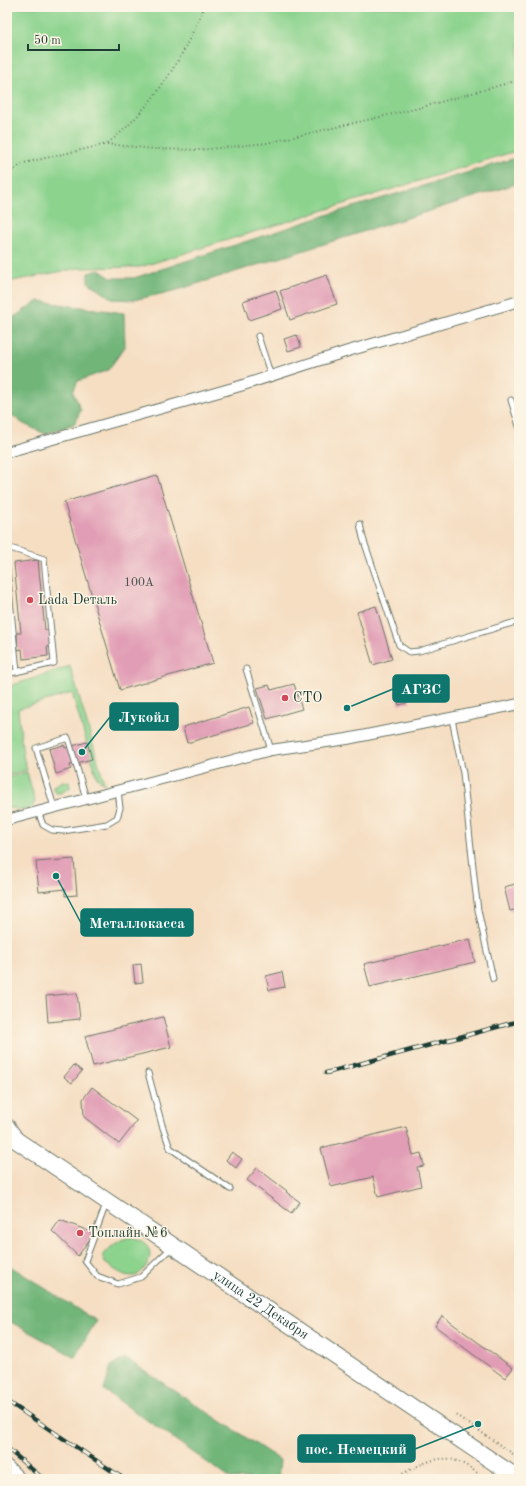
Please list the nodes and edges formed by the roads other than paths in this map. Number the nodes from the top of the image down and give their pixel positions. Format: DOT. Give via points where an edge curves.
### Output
graph roads {
  1 [pos="519,301"];
  2 [pos="258,336"];
  3 [pos="271,376"];
  4 [pos="511,400"];
  5 [pos="519,426"];
  6 [pos="7,452"];
  7 [pos="360,524"];
  8 [pos="7,547"];
  9 [pos="7,569"];
  10 [pos="519,621"];
  11 [pos="246,669"];
  12 [pos="17,672"];
  13 [pos="7,674"];
  14 [pos="519,704"];
  15 [pos="452,719"];
  16 [pos="271,750"];
  17 [pos="118,790"];
  18 [pos="86,798"];
  19 [pos="54,807"];
  20 [pos="38,812"];
  21 [pos="7,820"];
  22 [pos="493,979"];
  23 [pos="148,1073"];
  24 [pos="7,1127"];
  25 [pos="12,1138"];
  26 [pos="230,1189"];
  27 [pos="107,1201"];
  28 [pos="173,1246"];
  29 [pos="7,1465"];
  30 [pos="21,1479"];
  31 [pos="519,1479"];
  1 -- 3 [label="street"];
  2 -- 3 [label="lane"];
  3 -- 6 [label="street"];
  4 -- 5 [label="lane"];
  7 -- 10 [label="lane" via="399,646 410,652 419,651"];
  8 -- 12 [label="lane" via="44,559 54,662"];
  9 -- 12 [label="lane"];
  11 -- 16 [label="lane"];
  12 -- 13 [label="lane"];
  14 -- 15 [label="street"];
  15 -- 16 [label="street"];
  15 -- 22 [label="lane" via="463,773 476,894"];
  16 -- 17 [label="street"];
  17 -- 18 [label="street"];
  17 -- 20 [label="lane" via="120,808 117,818 107,824 63,831 52,830 43,825"];
  18 -- 19 [label="street"];
  18 -- 19 [label="lane" via="68,738 36,748"];
  19 -- 20 [label="street"];
  20 -- 21 [label="street"];
  23 -- 26 [label="lane" via="170,1148"];
  24 -- 25 [label="main road, улица 22 Декабря"];
  25 -- 27 [label="main road, улица 22 Декабря"];
  27 -- 28 [label="main road, улица 22 Декабря"];
  27 -- 28 [label="lane" via="85,1261 96,1276 118,1284 141,1277"];
  28 -- 31 [label="main road, улица 22 Декабря"];
  29 -- 30 [label="street"];
}
